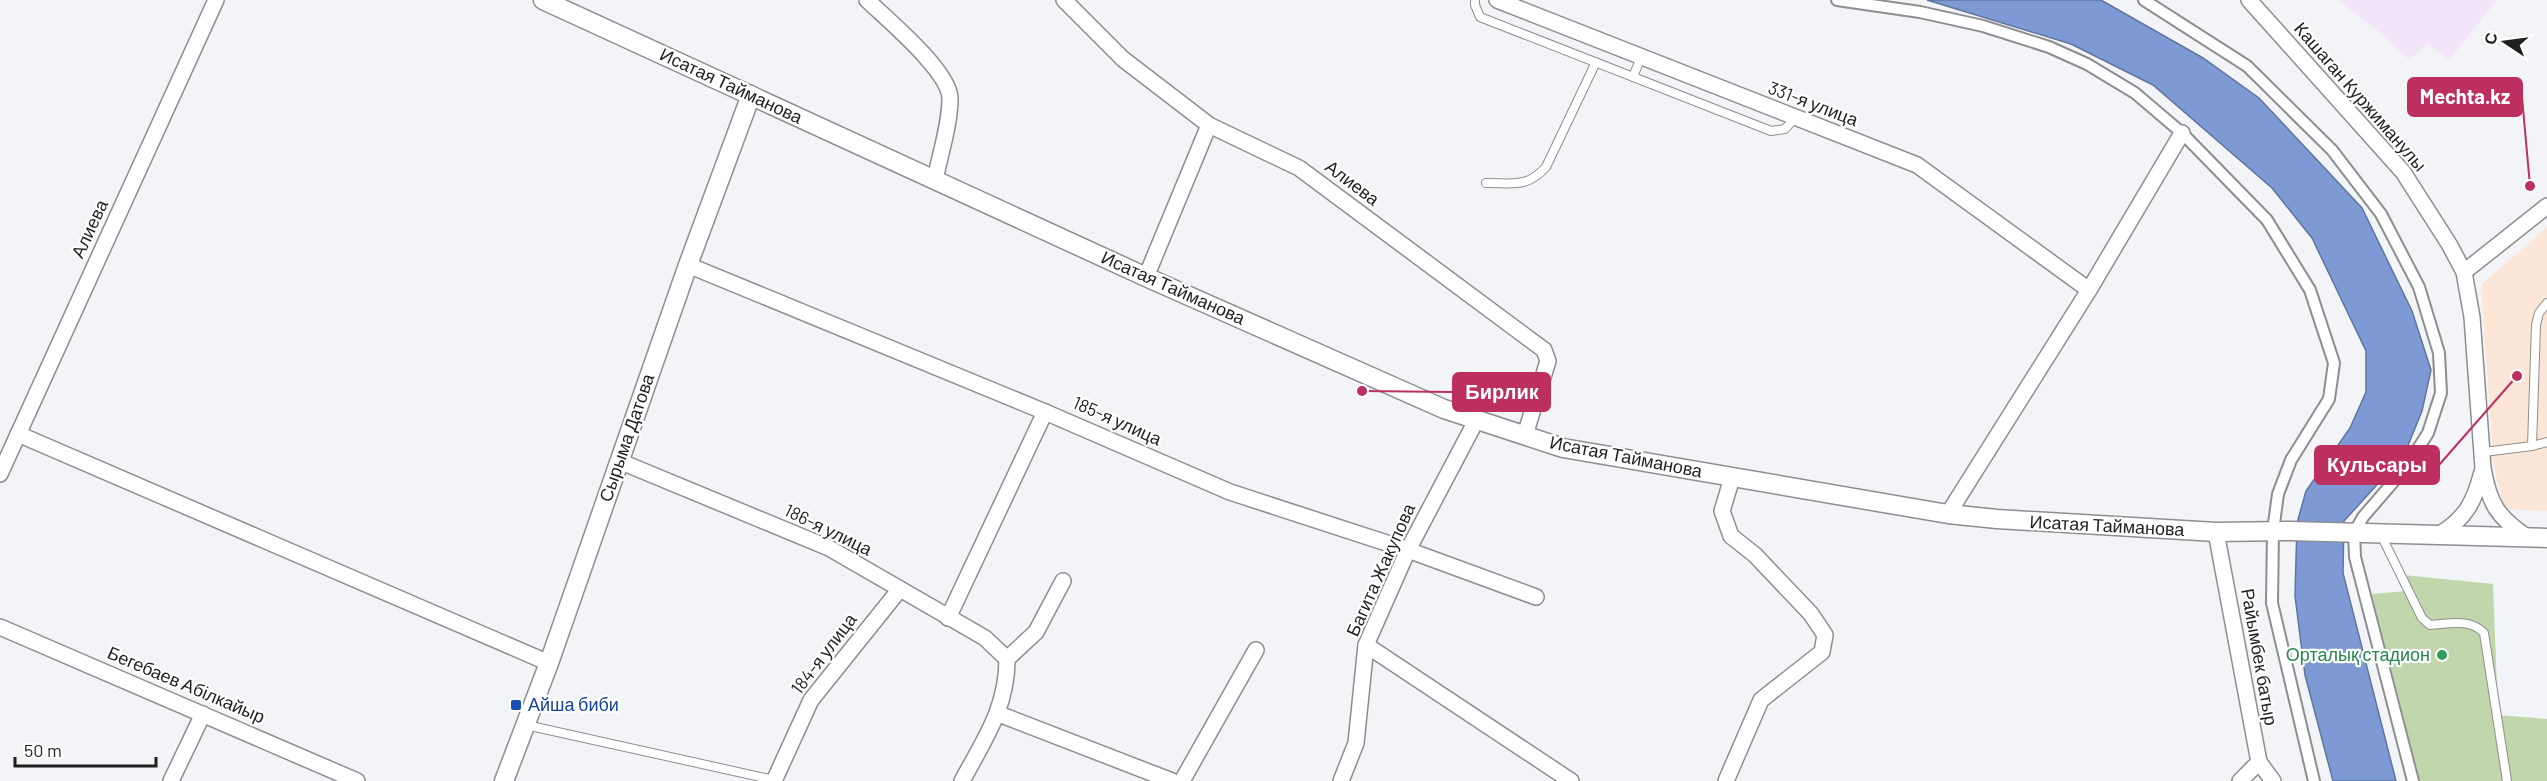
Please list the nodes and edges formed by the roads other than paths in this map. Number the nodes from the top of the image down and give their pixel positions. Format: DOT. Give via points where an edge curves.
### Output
graph roads {
  1 [pos="216,0"];
  2 [pos="543,0"];
  3 [pos="867,0"];
  4 [pos="1064,0"];
  5 [pos="1475,0"];
  6 [pos="1497,0"];
  7 [pos="1837,0"];
  8 [pos="2144,0"];
  9 [pos="2249,0"];
  10 [pos="1641,57"];
  11 [pos="1596,62"];
  12 [pos="1633,77"];
  13 [pos="751,95"];
  14 [pos="1796,118"];
  15 [pos="1209,125"];
  16 [pos="2182,133"];
  17 [pos="935,180"];
  18 [pos="1486,183"];
  19 [pos="2547,206"];
  20 [pos="688,265"];
  21 [pos="2464,272"];
  22 [pos="1146,277"];
  23 [pos="2089,290"];
  24 [pos="2547,303"];
  25 [pos="1046,412"];
  26 [pos="1477,419"];
  27 [pos="18,434"];
  28 [pos="1525,435"];
  29 [pos="2547,442"];
  30 [pos="2532,446"];
  31 [pos="2484,452"];
  32 [pos="619,461"];
  33 [pos="2483,468"];
  34 [pos="0,474"];
  35 [pos="1732,478"];
  36 [pos="1948,514"];
  37 [pos="2282,531"];
  38 [pos="2216,532"];
  39 [pos="2354,532"];
  40 [pos="2380,532"];
  41 [pos="2440,534"];
  42 [pos="2527,537"];
  43 [pos="2547,538"];
  44 [pos="1408,550"];
  45 [pos="1063,581"];
  46 [pos="900,589"];
  47 [pos="1536,597"];
  48 [pos="948,618"];
  49 [pos="0,627"];
  50 [pos="1366,645"];
  51 [pos="1256,650"];
  52 [pos="1007,659"];
  53 [pos="549,663"];
  54 [pos="203,714"];
  55 [pos="999,714"];
  56 [pos="525,724"];
  57 [pos="2259,762"];
  58 [pos="774,780"];
  59 [pos="171,781"];
  60 [pos="357,781"];
  61 [pos="504,781"];
  62 [pos="962,781"];
  63 [pos="1172,781"];
  64 [pos="1182,781"];
  65 [pos="1341,781"];
  66 [pos="1571,781"];
  67 [pos="1726,781"];
  68 [pos="2240,781"];
  69 [pos="2273,781"];
  70 [pos="2313,781"];
  71 [pos="2413,781"];
  72 [pos="2506,781"];
  1 -- 27 [label="street, Алиева"];
  2 -- 13 [label="street, Исатая Тайманова"];
  3 -- 17 [label="street" via="935,67 948,86 947,119"];
  4 -- 15 [label="street, Алиева" via="1123,59"];
  5 -- 11 [label="lane" via="1480,17"];
  6 -- 10 [label="street, 331-я улица"];
  7 -- 16 [label="street" via="1920,12 2049,47 2135,93"];
  8 -- 39 [label="street" via="2247,66 2332,150 2381,213 2419,287 2439,353 2441,393 2428,434"];
  9 -- 21 [label="street, Кашаган Куржиманулы" via="2403,172"];
  10 -- 12 [label="lane"];
  10 -- 14 [label="street, 331-я улица"];
  11 -- 12 [label="lane"];
  11 -- 18 [label="lane" via="1546,167 1534,180"];
  12 -- 14 [label="lane" via="1771,131 1785,129"];
  13 -- 17 [label="street, Исатая Тайманова"];
  13 -- 20 [label="street, Сырыма Датова"];
  14 -- 23 [label="street, 331-я улица" via="1917,165"];
  15 -- 22 [label="street"];
  15 -- 28 [label="street, Алиева" via="1299,168 1544,350 1548,361"];
  16 -- 23 [label="street"];
  16 -- 37 [label="street" via="2267,220 2310,290 2334,363 2329,399 2291,460 2278,494"];
  17 -- 22 [label="street, Исатая Тайманова"];
  19 -- 21 [label="street"];
  20 -- 25 [label="street, 185-я улица"];
  20 -- 32 [label="street, Сырыма Датова"];
  21 -- 31 [label="street, Кашаган Куржиманулы"];
  22 -- 26 [label="street, Исатая Тайманова" via="1444,409"];
  23 -- 36 [label="street"];
  24 -- 30 [label="lane" via="2536,326"];
  25 -- 44 [label="street, 185-я улица" via="1230,492"];
  25 -- 48 [label="street"];
  26 -- 28 [label="street, Исатая Тайманова"];
  26 -- 44 [label="street, Багита Жакупова"];
  27 -- 34 [label="street, Алиева"];
  27 -- 53 [label="street"];
  28 -- 35 [label="street, Исатая Тайманова" via="1563,448"];
  29 -- 30 [label="lane"];
  30 -- 31 [label="lane"];
  31 -- 33 [label="street, Кашаган Куржиманулы"];
  32 -- 46 [label="street, 186-я улица" via="829,548"];
  32 -- 53 [label="street, Сырыма Датова"];
  33 -- 41 [label="street, Кашаган Куржиманулы" via="2478,489 2459,522"];
  33 -- 42 [label="street, Кашаган Куржиманулы" via="2493,504 2506,523"];
  35 -- 36 [label="street, Исатая Тайманова"];
  35 -- 67 [label="street" via="1722,511 1731,536 1755,555 1811,614 1824,635 1822,652 1761,700"];
  36 -- 38 [label="street, Исатая Тайманова"];
  37 -- 38 [label="street, Исатая Тайманова"];
  37 -- 39 [label="street, Исатая Тайманова"];
  37 -- 70 [label="street" via="2272,603"];
  38 -- 57 [label="street, Райымбек батыр"];
  39 -- 40 [label="street, Исатая Тайманова"];
  39 -- 71 [label="street" via="2355,557"];
  40 -- 41 [label="street, Исатая Тайманова"];
  40 -- 72 [label="lane" via="2422,618 2430,625 2476,625 2484,633"];
  41 -- 42 [label="street, Исатая Тайманова"];
  42 -- 43 [label="street, Исатая Тайманова"];
  44 -- 47 [label="street, 185-я улица"];
  44 -- 50 [label="street, Багита Жакупова"];
  45 -- 52 [label="street" via="1036,632"];
  46 -- 48 [label="street, 186-я улица"];
  46 -- 58 [label="street, 184-я улица" via="811,700"];
  48 -- 52 [label="street, 186-я улица" via="985,638"];
  49 -- 54 [label="street, Бегебаев Абілкайыр"];
  50 -- 65 [label="street, Багита Жакупова" via="1356,742"];
  50 -- 66 [label="street"];
  51 -- 64 [label="street"];
  52 -- 55 [label="street" via="1007,682"];
  53 -- 56 [label="street, Сырыма Датова"];
  54 -- 59 [label="street"];
  54 -- 60 [label="street, Бегебаев Абілкайыр"];
  55 -- 62 [label="street"];
  55 -- 63 [label="street"];
  56 -- 58 [label="lane"];
  56 -- 61 [label="street, Сырыма Датова"];
  57 -- 68 [label="street"];
  57 -- 69 [label="street"];
}
